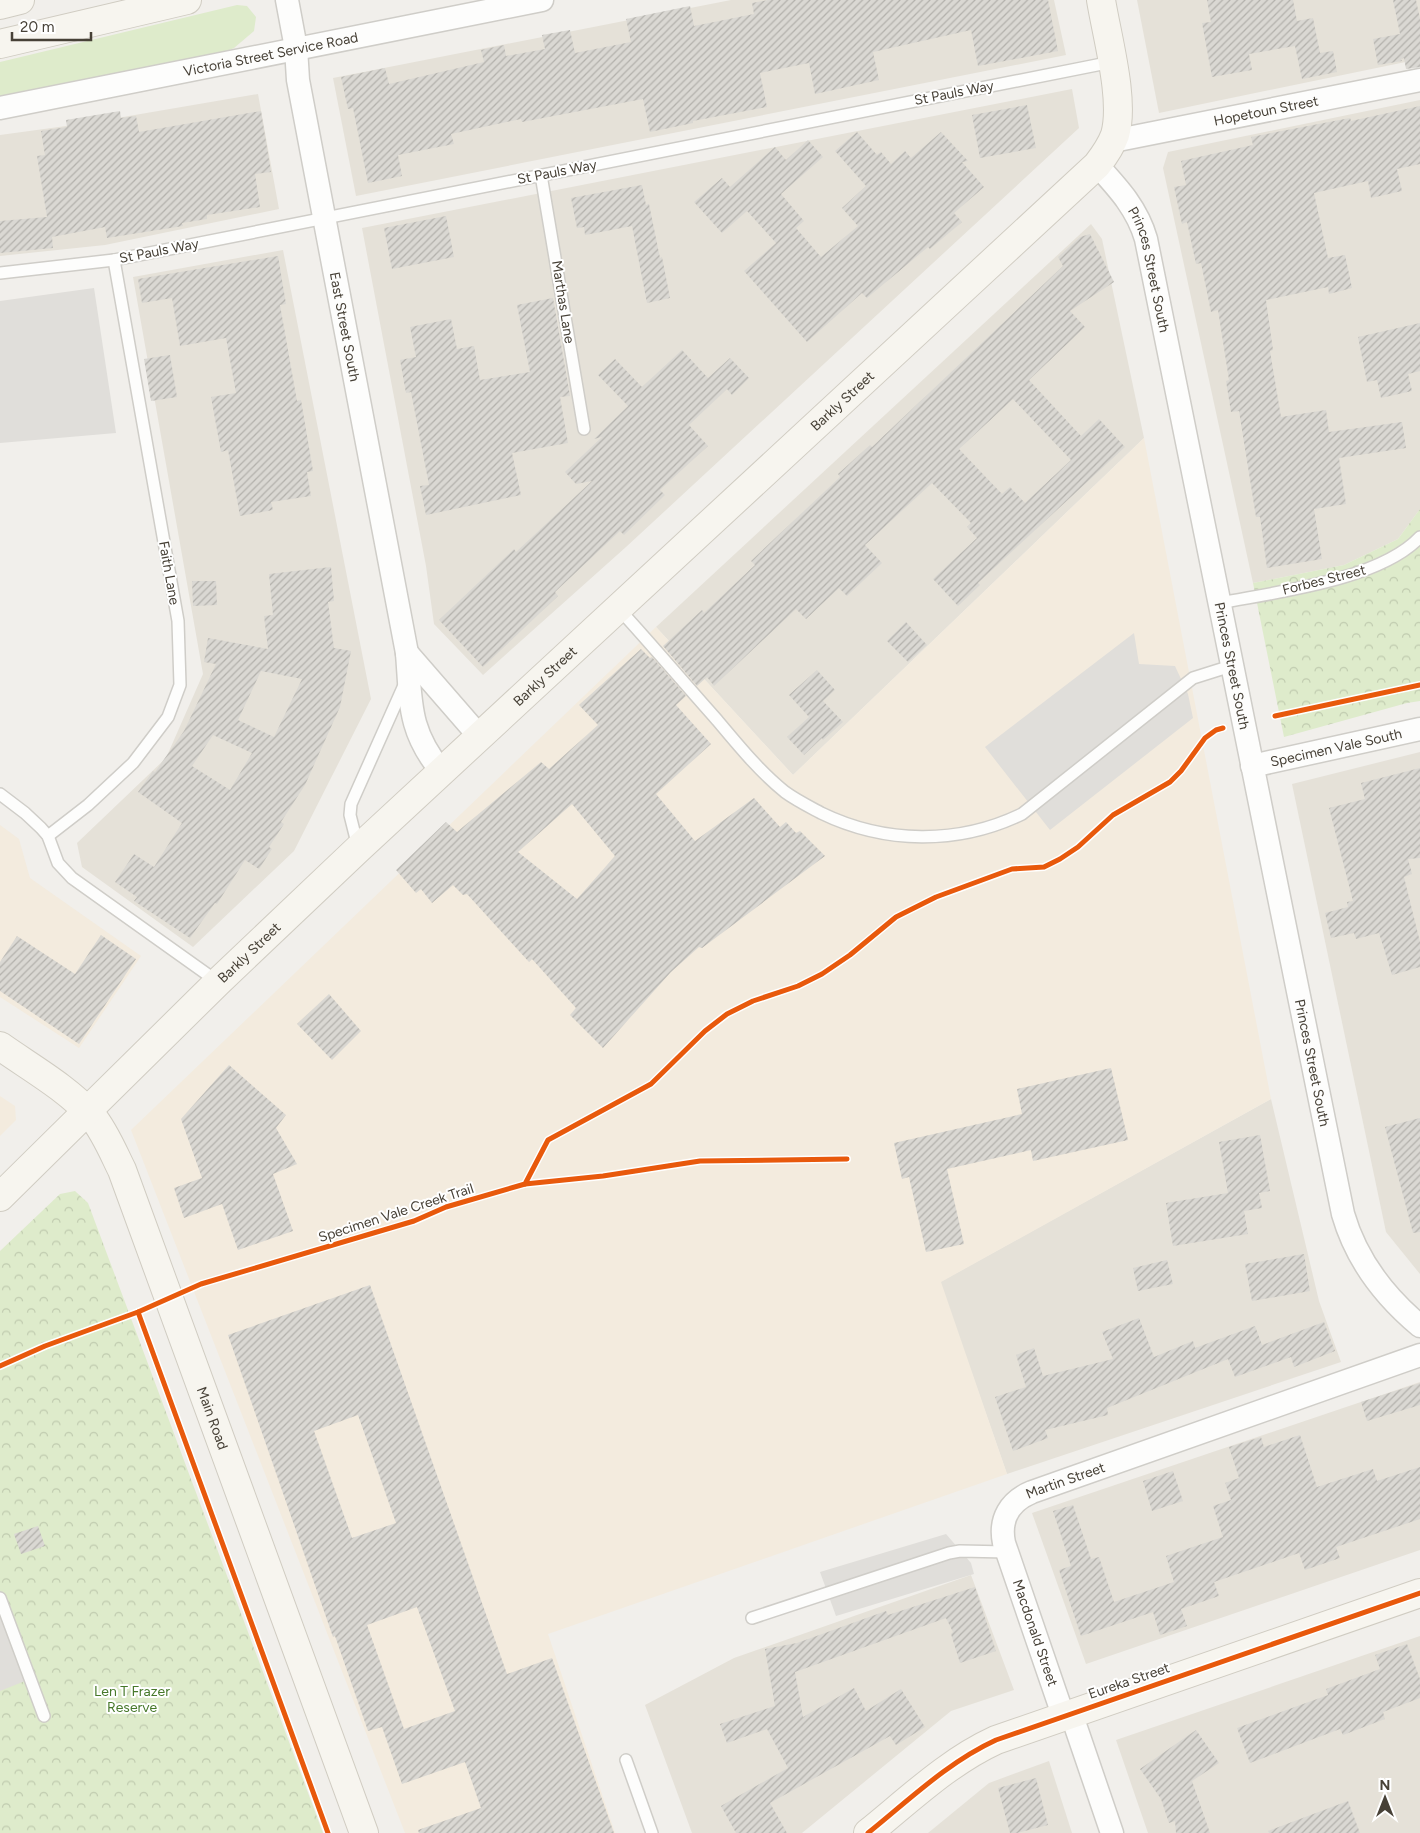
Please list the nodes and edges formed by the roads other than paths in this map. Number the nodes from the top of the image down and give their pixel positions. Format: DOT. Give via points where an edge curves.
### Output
graph roads {
  1 [pos="20,0"];
  2 [pos="187,0"];
  3 [pos="287,0"];
  4 [pos="542,0"];
  5 [pos="1101,0"];
  6 [pos="0,4"];
  7 [pos="0,44"];
  8 [pos="296,48"];
  9 [pos="1112,62"];
  10 [pos="1420,80"];
  11 [pos="0,108"];
  12 [pos="1113,141"];
  13 [pos="1097,165"];
  14 [pos="541,175"];
  15 [pos="325,218"];
  16 [pos="114,260"];
  17 [pos="0,273"];
  18 [pos="584,429"];
  19 [pos="1420,537"];
  20 [pos="1220,603"];
  21 [pos="619,609"];
  22 [pos="407,653"];
  23 [pos="1232,666"];
  24 [pos="408,676"];
  25 [pos="1420,729"];
  26 [pos="480,737"];
  27 [pos="1252,766"];
  28 [pos="442,772"];
  29 [pos="0,794"];
  30 [pos="48,836"];
  31 [pos="358,849"];
  32 [pos="218,982"];
  33 [pos="0,1046"];
  34 [pos="87,1111"];
  35 [pos="0,1196"];
  36 [pos="1420,1326"];
  37 [pos="1420,1355"];
  38 [pos="1007,1552"];
  39 [pos="1420,1593"];
  40 [pos="0,1598"];
  41 [pos="752,1618"];
  42 [pos="1067,1714"];
  43 [pos="44,1716"];
  44 [pos="626,1760"];
  45 [pos="364,1833"];
  46 [pos="652,1833"];
  47 [pos="868,1833"];
  48 [pos="1112,1833"];
  1 -- 6 [label="main road"];
  2 -- 7 [label="main road"];
  3 -- 8 [label="street, East Street South"];
  4 -- 8 [label="street, Victoria Street Service Road"];
  5 -- 9 [label="main road"];
  8 -- 11 [label="street, Victoria Street Service Road"];
  8 -- 15 [label="street, East Street South" via="298,80"];
  9 -- 12 [label="main road" via="1118,105"];
  9 -- 14 [label="lane, St Pauls Way"];
  10 -- 12 [label="street, Hopetoun Street"];
  12 -- 13 [label="main road"];
  13 -- 20 [label="street, Princes Street South" via="1128,199 1143,230"];
  13 -- 21 [label="main road, Barkly Street"];
  14 -- 15 [label="lane, St Pauls Way"];
  14 -- 18 [label="lane, Marthas Lane"];
  15 -- 16 [label="lane, St Pauls Way"];
  15 -- 22 [label="street, East Street South"];
  16 -- 17 [label="lane, St Pauls Way"];
  16 -- 30 [label="lane, Faith Lane" via="178,621 180,685 168,717 133,763 88,805"];
  19 -- 20 [label="lane, Forbes Street" via="1392,558 1353,574"];
  20 -- 23 [label="street, Princes Street South"];
  21 -- 23 [label="lane" via="754,763 784,792 840,822 869,831 908,837 965,834 1022,814 1193,678"];
  21 -- 26 [label="main road, Barkly Street"];
  22 -- 24 [label="street, East Street South"];
  22 -- 26 [label="street"];
  23 -- 27 [label="street, Princes Street South"];
  24 -- 28 [label="street, East Street South" via="411,710 418,737"];
  24 -- 31 [label="lane" via="351,804 350,815"];
  25 -- 27 [label="street, Specimen Vale South"];
  26 -- 28 [label="main road, Barkly Street"];
  27 -- 36 [label="street, Princes Street South" via="1348,1233 1377,1281"];
  28 -- 31 [label="main road, Barkly Street"];
  29 -- 30 [label="lane"];
  30 -- 32 [label="lane" via="58,863 72,878"];
  31 -- 32 [label="main road, Barkly Street"];
  32 -- 34 [label="main road, Barkly Street"];
  33 -- 34 [label="main road, Main Road"];
  34 -- 35 [label="main road, Barkly Street"];
  34 -- 45 [label="main road, Main Road" via="113,1152 136,1206"];
  37 -- 38 [label="street, Martin Street" via="1024,1495 1013,1504 1004,1521 1003,1537"];
  38 -- 41 [label="lane" via="949,1553"];
  38 -- 42 [label="street, Macdonald Street"];
  39 -- 42 [label="main road, Eureka Street"];
  40 -- 43 [label="lane"];
  42 -- 47 [label="main road, Eureka Street" via="979,1748 944,1771"];
  42 -- 48 [label="street, Macdonald Street"];
  44 -- 46 [label="lane"];
}
